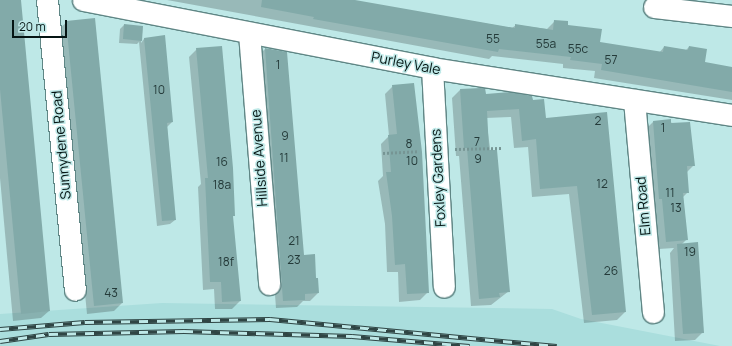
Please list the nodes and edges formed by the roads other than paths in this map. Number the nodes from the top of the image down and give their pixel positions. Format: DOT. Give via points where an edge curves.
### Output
graph roads {
  1 [pos="47,0"];
  2 [pos="83,0"];
  3 [pos="654,7"];
  4 [pos="732,16"];
  5 [pos="249,33"];
  6 [pos="432,68"];
  7 [pos="634,100"];
  8 [pos="732,115"];
  9 [pos="269,284"];
  10 [pos="444,287"];
  11 [pos="75,290"];
  12 [pos="653,312"];
  1 -- 11 [label="street, Sunnydene Road"];
  2 -- 5 [label="street, Purley Vale"];
  3 -- 4 [label="street"];
  5 -- 6 [label="street, Purley Vale"];
  5 -- 9 [label="street, Hillside Avenue"];
  6 -- 7 [label="street, Purley Vale"];
  6 -- 10 [label="street, Foxley Gardens"];
  7 -- 8 [label="street, Purley Vale"];
  7 -- 12 [label="street, Elm Road"];
}
